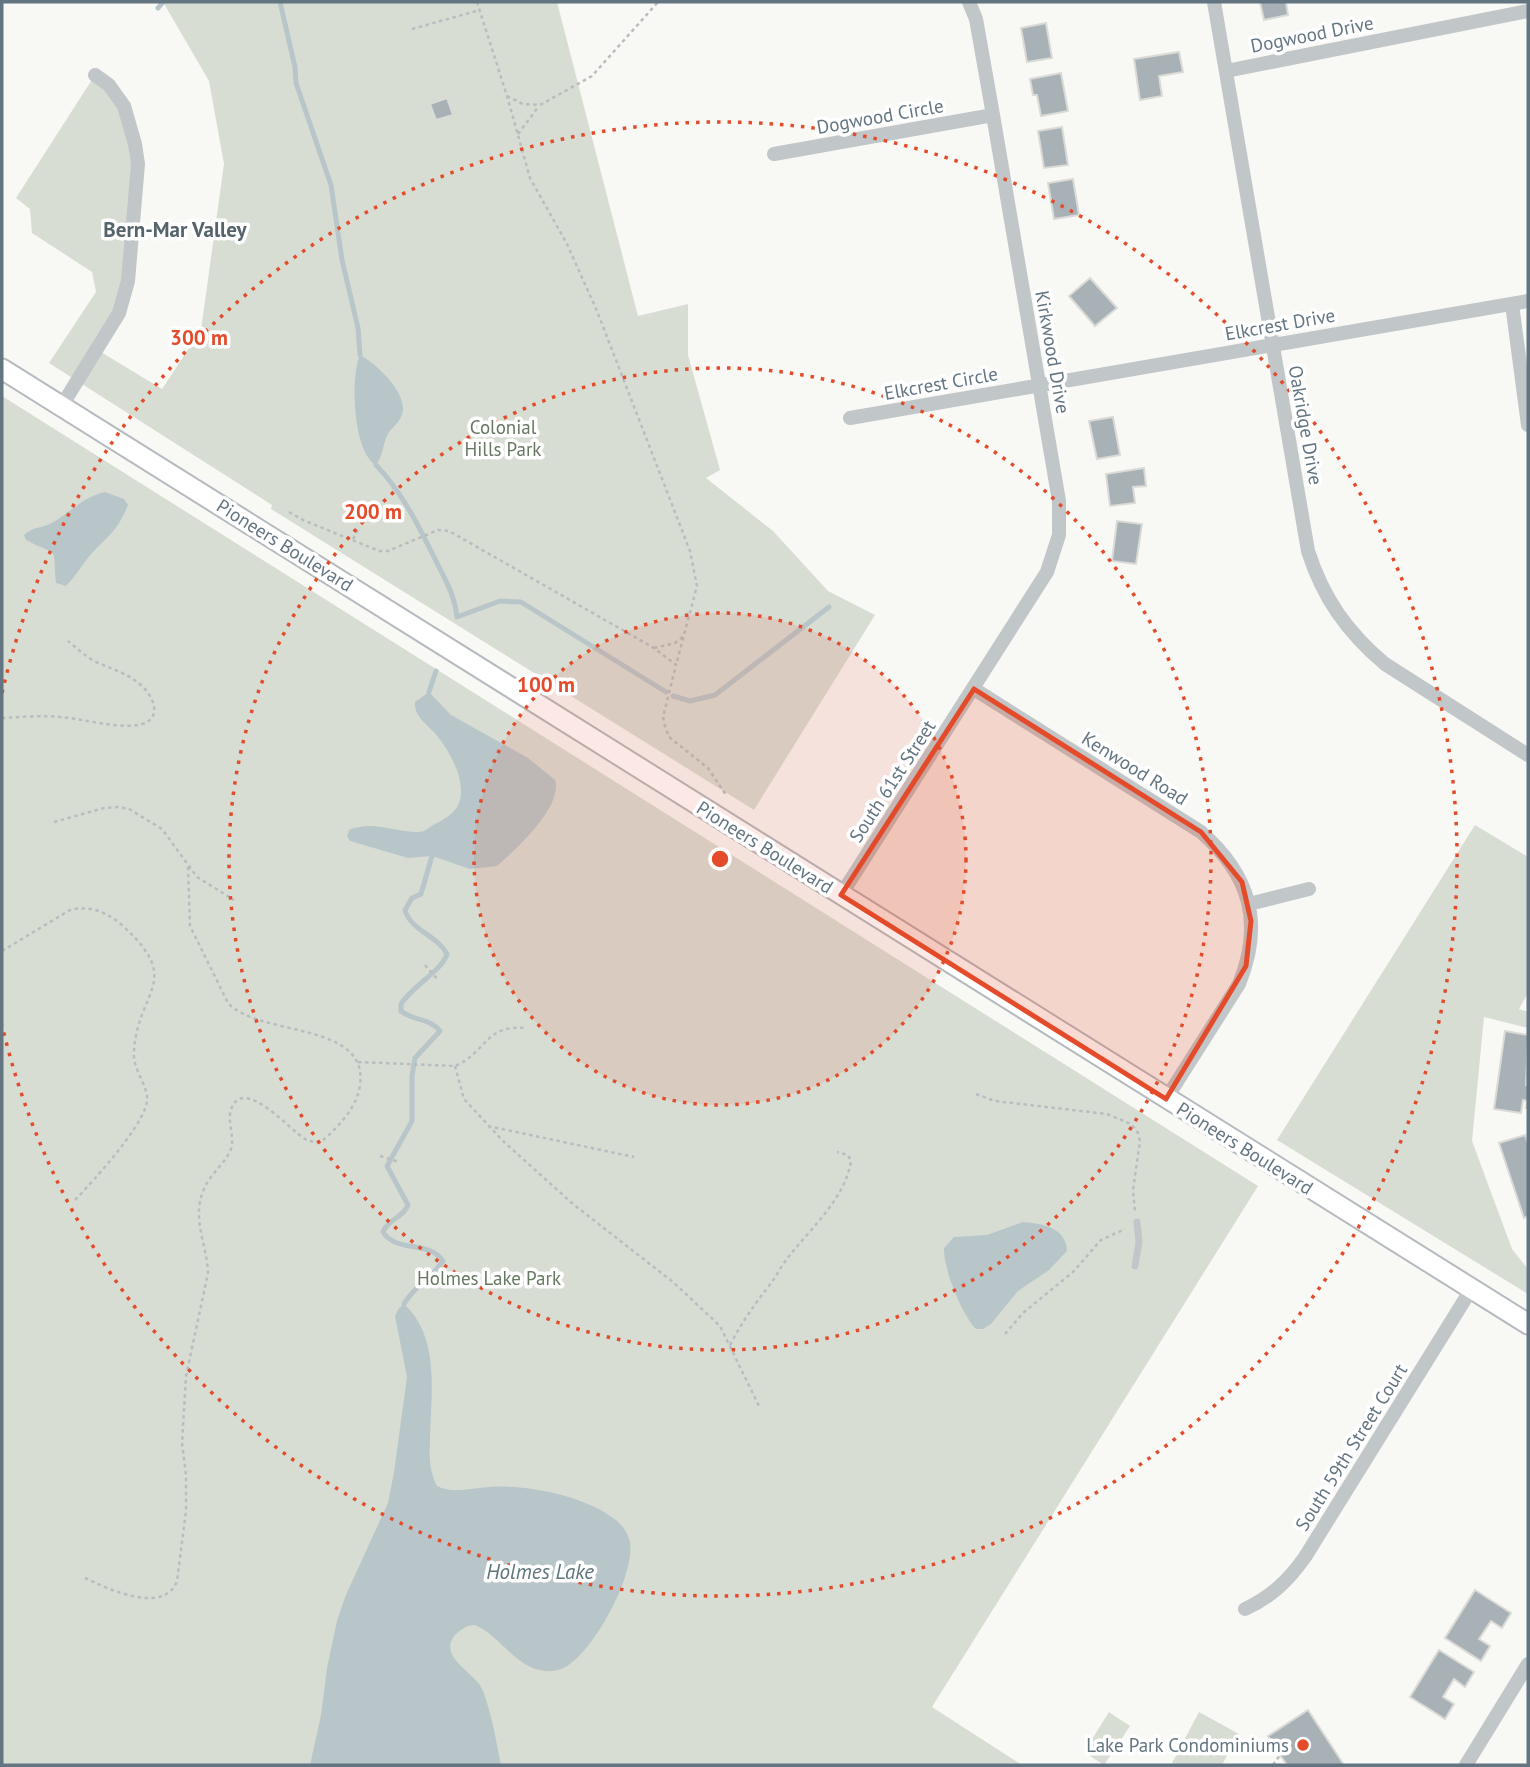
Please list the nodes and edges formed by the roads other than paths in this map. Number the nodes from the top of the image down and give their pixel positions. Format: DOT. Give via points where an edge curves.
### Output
graph roads {
  1 [pos="970,2"];
  2 [pos="1214,2"];
  3 [pos="1528,11"];
  4 [pos="1226,71"];
  5 [pos="95,75"];
  6 [pos="993,116"];
  7 [pos="774,154"];
  8 [pos="1528,301"];
  9 [pos="1512,304"];
  10 [pos="1273,345"];
  11 [pos="2,369"];
  12 [pos="1039,386"];
  13 [pos="61,407"];
  14 [pos="850,418"];
  15 [pos="1528,425"];
  16 [pos="974,689"];
  17 [pos="1528,755"];
  18 [pos="1309,889"];
  19 [pos="841,895"];
  20 [pos="1249,904"];
  21 [pos="1166,1099"];
  22 [pos="1137,1222"];
  23 [pos="1135,1266"];
  24 [pos="1472,1288"];
  25 [pos="1528,1324"];
  26 [pos="1245,1609"];
  27 [pos="1528,1664"];
  28 [pos="1466,1765"];
  1 -- 6 [label="street, Kirkwood Drive"];
  2 -- 4 [label="street, Oakridge Drive"];
  3 -- 4 [label="street, Dogwood Drive"];
  4 -- 10 [label="street, Oakridge Drive"];
  5 -- 13 [label="street" via="124,106 135,144 138,164 128,281 119,313"];
  6 -- 7 [label="street, Dogwood Circle"];
  6 -- 12 [label="street, Kirkwood Drive"];
  8 -- 9 [label="street, Elkcrest Drive"];
  9 -- 10 [label="street, Elkcrest Drive"];
  9 -- 15 [label="street"];
  10 -- 12 [label="street, Elkcrest Drive"];
  10 -- 17 [label="street, Oakridge Drive" via="1308,551 1329,603 1347,628 1385,664"];
  11 -- 13 [label="main road, Pioneers Boulevard"];
  12 -- 14 [label="street, Elkcrest Circle"];
  12 -- 16 [label="street, Kirkwood Drive" via="1059,500 1056,549 1048,572"];
  13 -- 19 [label="main road, Pioneers Boulevard"];
  16 -- 19 [label="street, South 61st Street"];
  16 -- 20 [label="street, Kenwood Road" via="1201,832 1232,864"];
  18 -- 20 [label="street"];
  19 -- 21 [label="main road, Pioneers Boulevard"];
  20 -- 21 [label="street, Kenwood Road" via="1251,941 1242,975"];
  21 -- 24 [label="main road, Pioneers Boulevard"];
  22 -- 23 [label="lane"];
  24 -- 25 [label="main road, Pioneers Boulevard"];
  24 -- 26 [label="street, South 59th Street Court" via="1305,1557 1284,1584"];
  27 -- 28 [label="street"];
}
